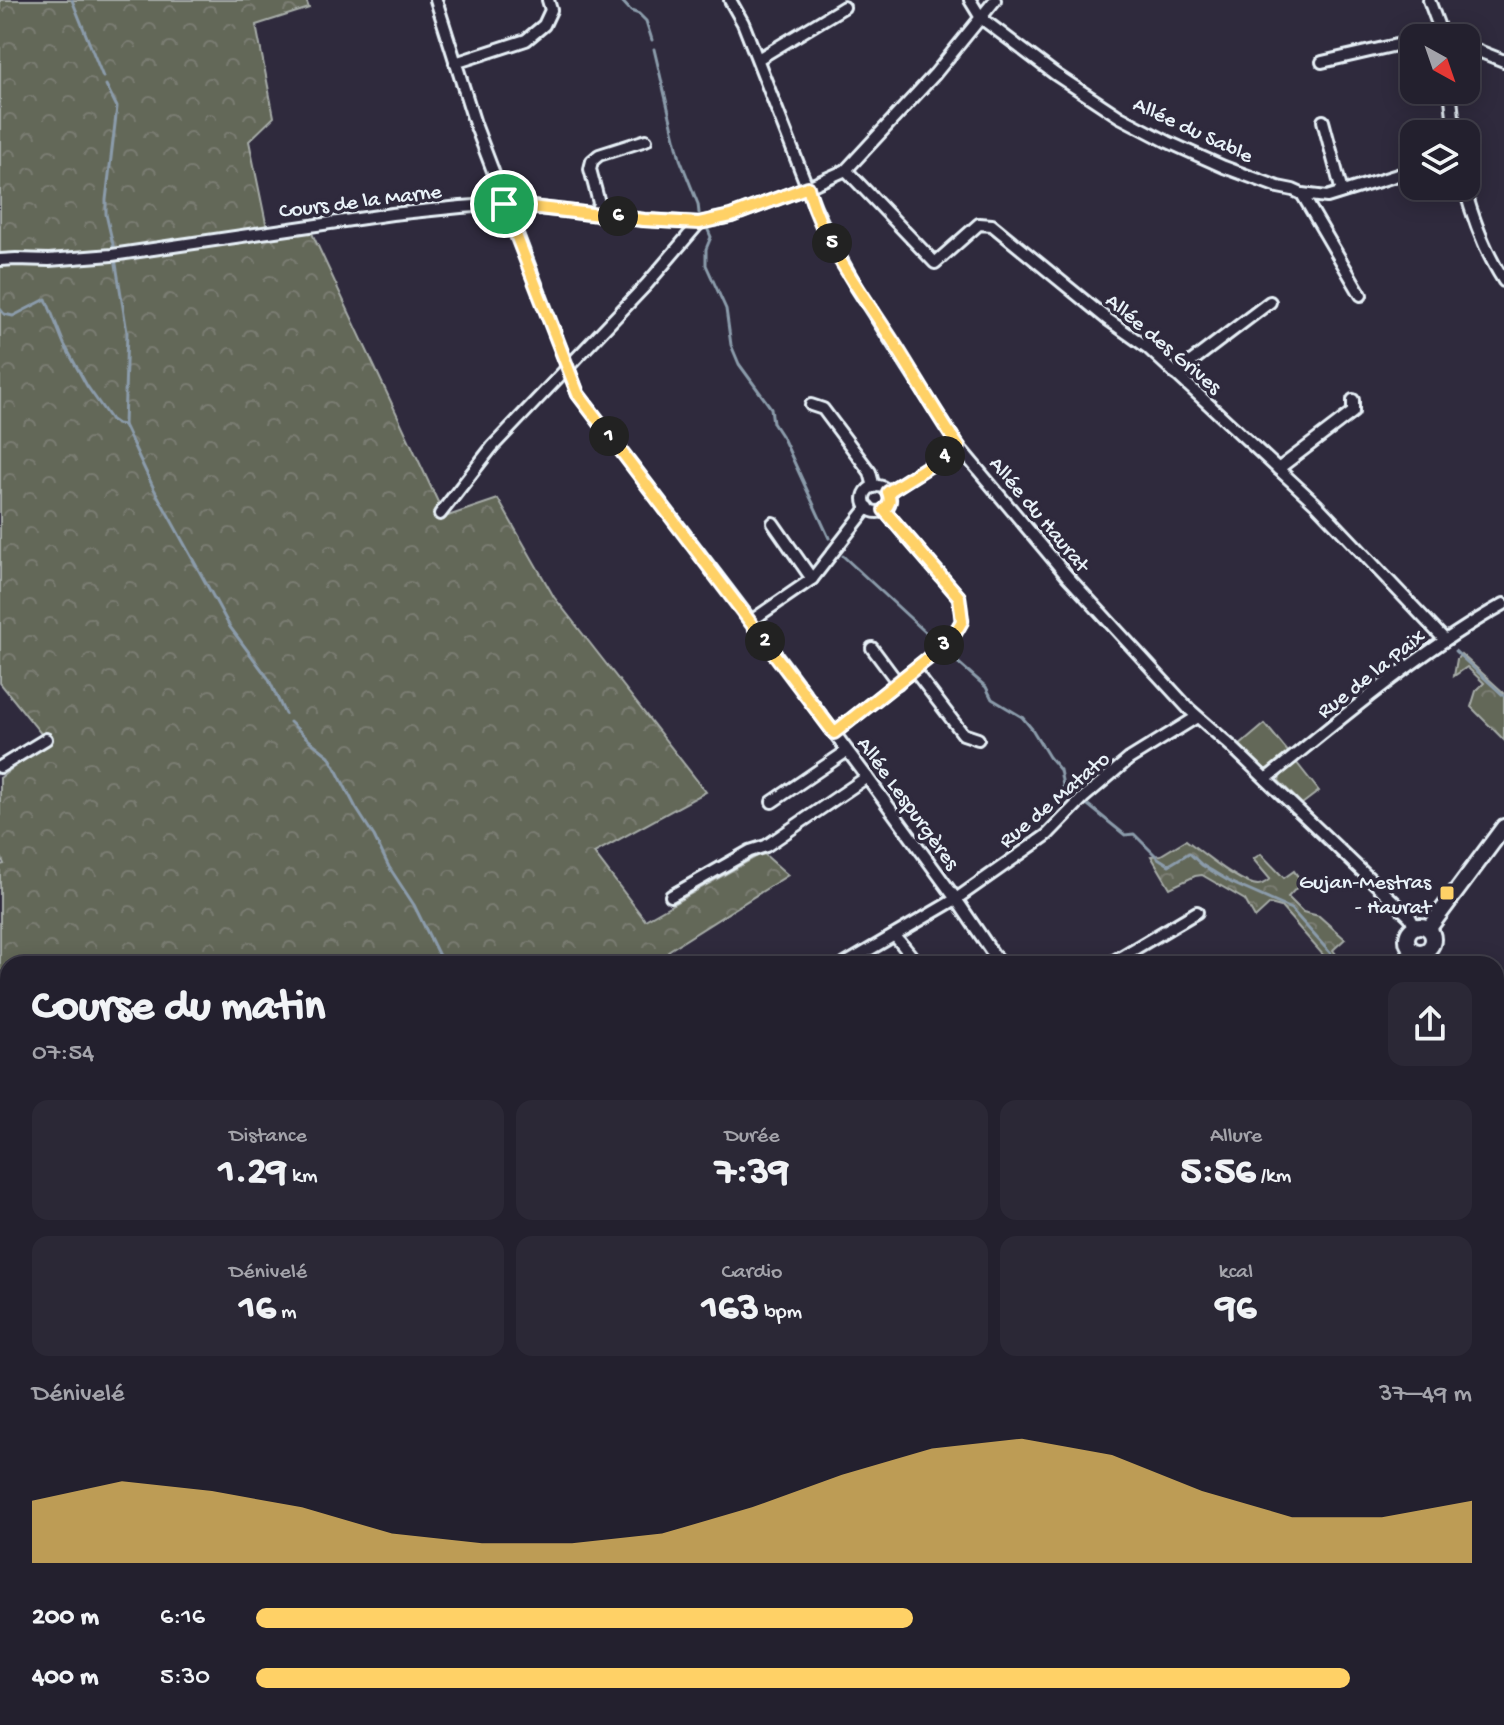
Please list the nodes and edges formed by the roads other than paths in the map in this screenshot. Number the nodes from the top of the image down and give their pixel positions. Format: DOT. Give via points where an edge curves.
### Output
graph roads {
  1 [pos="436,0"];
  2 [pos="548,0"];
  3 [pos="730,0"];
  4 [pos="970,0"];
  5 [pos="995,0"];
  6 [pos="1429,0"];
  7 [pos="844,7"];
  8 [pos="981,18"];
  9 [pos="1438,24"];
  10 [pos="1400,44"];
  11 [pos="1480,52"];
  12 [pos="758,59"];
  13 [pos="1504,61"];
  14 [pos="1322,62"];
  15 [pos="455,63"];
  16 [pos="1323,121"];
  17 [pos="646,140"];
  18 [pos="846,170"];
  19 [pos="1400,174"];
  20 [pos="808,187"];
  21 [pos="1342,192"];
  22 [pos="1302,194"];
  23 [pos="1468,200"];
  24 [pos="504,204"];
  25 [pos="596,214"];
  26 [pos="699,223"];
  27 [pos="0,260"];
  28 [pos="1504,281"];
  29 [pos="1361,295"];
  30 [pos="1270,302"];
  31 [pos="568,368"];
  32 [pos="1175,374"];
  33 [pos="1353,400"];
  34 [pos="811,405"];
  35 [pos="959,447"];
  36 [pos="1278,469"];
  37 [pos="874,487"];
  38 [pos="888,492"];
  39 [pos="868,507"];
  40 [pos="884,510"];
  41 [pos="440,514"];
  42 [pos="773,523"];
  43 [pos="812,579"];
  44 [pos="1504,604"];
  45 [pos="751,621"];
  46 [pos="1445,640"];
  47 [pos="872,648"];
  48 [pos="914,670"];
  49 [pos="898,683"];
  50 [pos="1197,717"];
  51 [pos="834,733"];
  52 [pos="46,739"];
  53 [pos="978,739"];
  54 [pos="847,751"];
  55 [pos="0,767"];
  56 [pos="867,777"];
  57 [pos="1266,779"];
  58 [pos="772,802"];
  59 [pos="1504,827"];
  60 [pos="671,896"];
  61 [pos="956,899"];
  62 [pos="1197,912"];
  63 [pos="1422,928"];
  64 [pos="895,936"];
  65 [pos="1425,955"];
  66 [pos="859,956"];
  67 [pos="911,956"];
  68 [pos="995,956"];
  69 [pos="1123,956"];
  1 -- 15 [label="street, Allée Lespurgères"];
  2 -- 15 [label="street" via="551,10 544,25 530,37"];
  3 -- 12 [label="street, Allée du Haurat"];
  4 -- 8 [label="street"];
  5 -- 8 [label="street, Cours de la Marne"];
  6 -- 9 [label="street"];
  7 -- 12 [label="street"];
  8 -- 18 [label="street, Cours de la Marne"];
  8 -- 22 [label="street, Allée du Sable" via="1120,117 1224,167"];
  10 -- 14 [label="street"];
  11 -- 13 [label="street"];
  12 -- 20 [label="street, Allée du Haurat"];
  15 -- 24 [label="street, Allée Lespurgères"];
  16 -- 21 [label="street"];
  17 -- 25 [label="street" via="592,161"];
  18 -- 20 [label="street, Cours de la Marne"];
  18 -- 32 [label="street, Allée des Grives" via="935,263 979,224 992,225"];
  19 -- 21 [label="street, Allée du Sable"];
  20 -- 26 [label="street, Cours de la Marne"];
  20 -- 35 [label="street, Allée du Haurat" via="857,288"];
  21 -- 22 [label="street, Allée du Sable" via="1327,197"];
  22 -- 29 [label="street"];
  23 -- 28 [label="street"];
  24 -- 25 [label="street, Cours de la Marne"];
  24 -- 27 [label="street, Cours de la Marne" via="392,214 112,255"];
  24 -- 31 [label="street, Allée Lespurgères"];
  25 -- 26 [label="street, Cours de la Marne"];
  26 -- 31 [label="street"];
  30 -- 32 [label="street"];
  31 -- 41 [label="street" via="492,447"];
  31 -- 45 [label="street, Allée Lespurgères" via="583,402"];
  32 -- 36 [label="street, Allée des Grives"];
  33 -- 36 [label="street" via="1353,412"];
  34 -- 37 [label="street" via="823,409 870,472"];
  35 -- 38 [label="street"];
  35 -- 50 [label="street, Allée du Haurat"];
  36 -- 46 [label="street, Allée des Grives"];
  37 -- 38 [label="street"];
  37 -- 39 [label="street" via="865,497"];
  38 -- 40 [label="street"];
  39 -- 40 [label="street"];
  39 -- 43 [label="street"];
  40 -- 48 [label="street" via="959,597 962,621 951,640"];
  42 -- 43 [label="street"];
  43 -- 45 [label="street"];
  44 -- 46 [label="street, Rue de la Paix"];
  45 -- 51 [label="street, Allée Lespurgères"];
  46 -- 57 [label="street, Rue de la Paix"];
  47 -- 49 [label="street"];
  48 -- 49 [label="street"];
  48 -- 53 [label="street" via="963,734"];
  49 -- 51 [label="street"];
  50 -- 57 [label="street, Allée du Haurat"];
  50 -- 61 [label="street, Rue de Matato" via="1129,759 1047,835"];
  51 -- 54 [label="street, Allée Lespurgères"];
  52 -- 55 [label="street"];
  54 -- 56 [label="street, Allée Lespurgères"];
  54 -- 58 [label="street"];
  56 -- 60 [label="street" via="766,846"];
  56 -- 61 [label="street, Allée Lespurgères"];
  57 -- 63 [label="street, Allée du Haurat"];
  59 -- 63 [label="main road"];
  61 -- 64 [label="street, Rue de Matato"];
  61 -- 68 [label="street, Allée Lespurgères"];
  62 -- 69 [label="street"];
  63 -- 65 [label="main road" via="1432,932 1433,940"];
  63 -- 65 [label="main road" via="1407,936 1408,944"];
  64 -- 66 [label="street, Rue de Matato"];
  64 -- 67 [label="street"];
}
